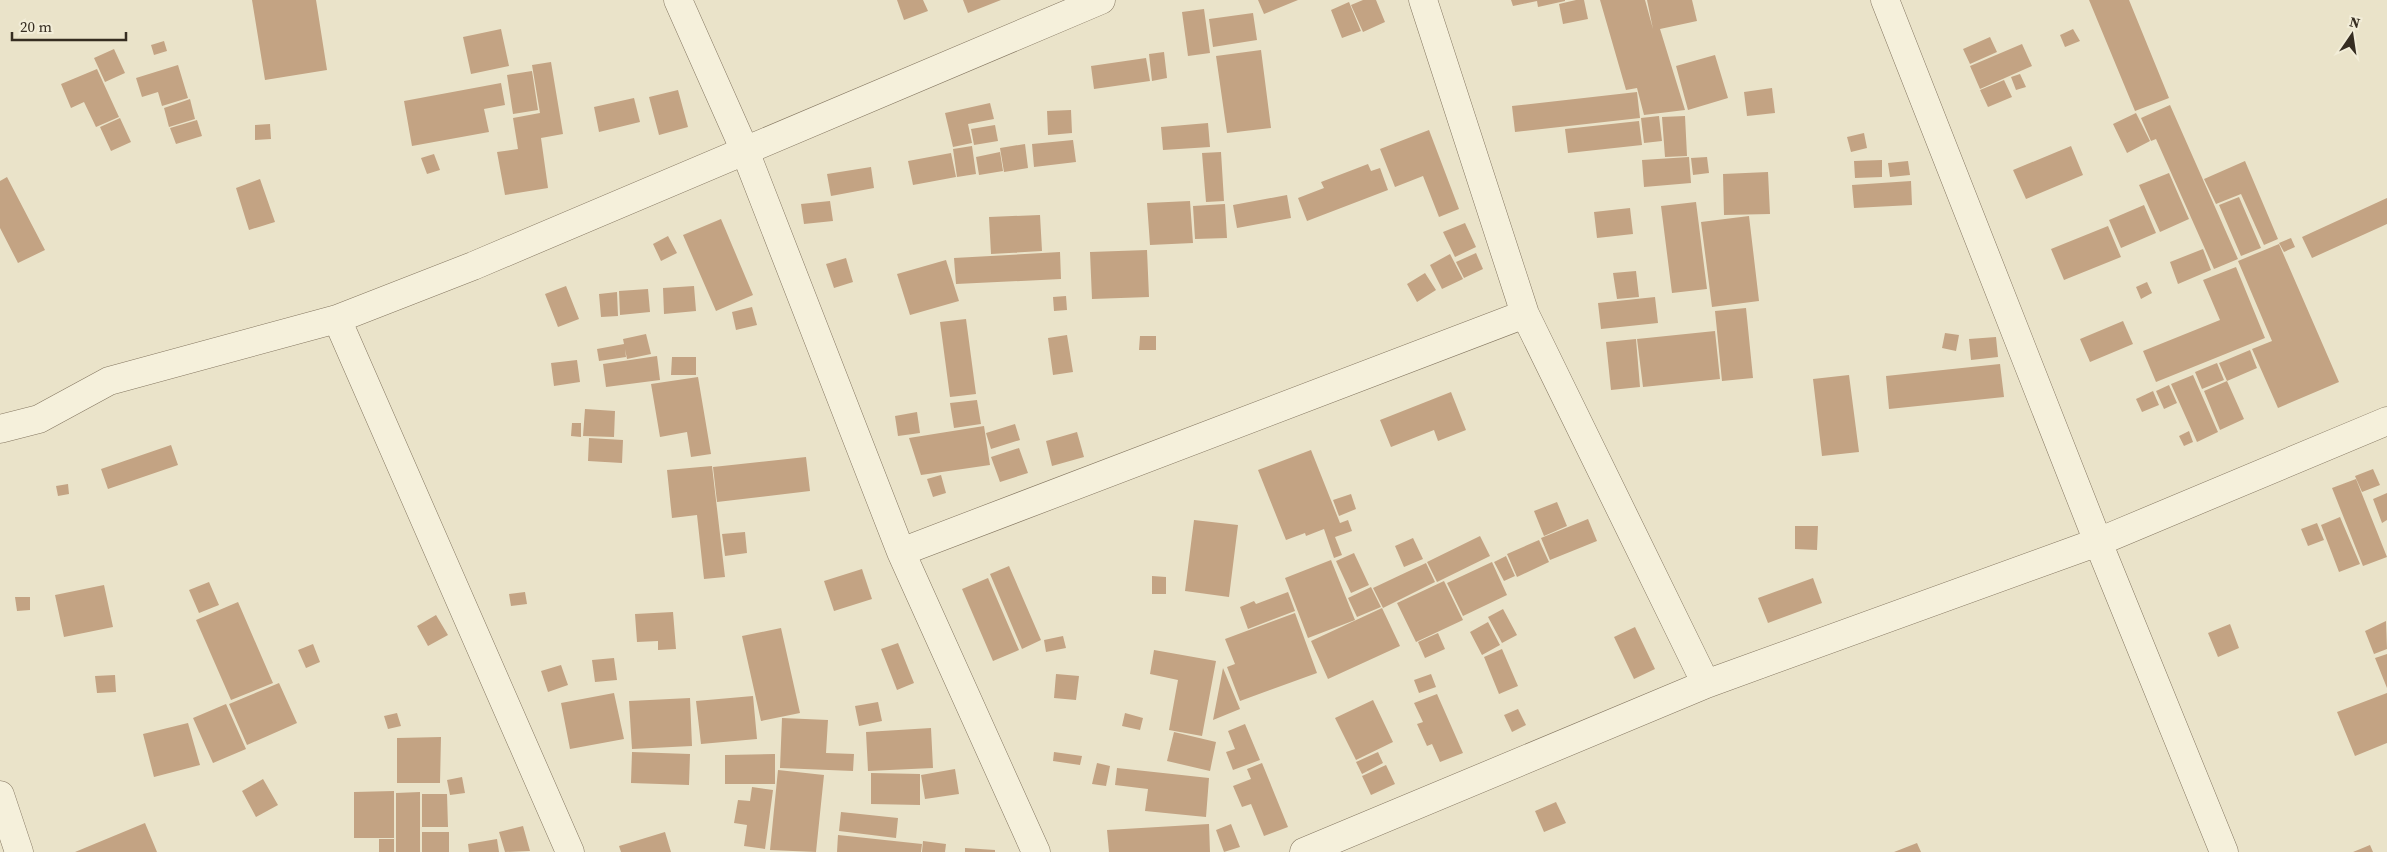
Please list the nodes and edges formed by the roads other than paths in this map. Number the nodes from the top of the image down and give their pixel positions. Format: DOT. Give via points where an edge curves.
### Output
graph roads {
  1 [pos="678,0"];
  2 [pos="1101,0"];
  3 [pos="1423,0"];
  4 [pos="1886,0"];
  5 [pos="745,151"];
  6 [pos="1524,314"];
  7 [pos="337,319"];
  8 [pos="2387,421"];
  9 [pos="0,429"];
  10 [pos="2098,542"];
  11 [pos="901,552"];
  12 [pos="1706,684"];
  13 [pos="0,795"];
  14 [pos="19,852"];
  15 [pos="570,852"];
  16 [pos="1036,852"];
  17 [pos="1304,852"];
  18 [pos="2224,852"];
  1 -- 5 [label="street"];
  2 -- 5 [label="street"];
  3 -- 6 [label="street"];
  4 -- 10 [label="street"];
  5 -- 7 [label="street" via="473,266"];
  5 -- 11 [label="street"];
  6 -- 11 [label="street"];
  6 -- 12 [label="street"];
  7 -- 9 [label="street" via="109,381 39,419"];
  7 -- 15 [label="street"];
  8 -- 10 [label="street"];
  10 -- 12 [label="street"];
  10 -- 18 [label="street"];
  11 -- 16 [label="street"];
  12 -- 17 [label="street"];
  13 -- 14 [label="street"];
}
